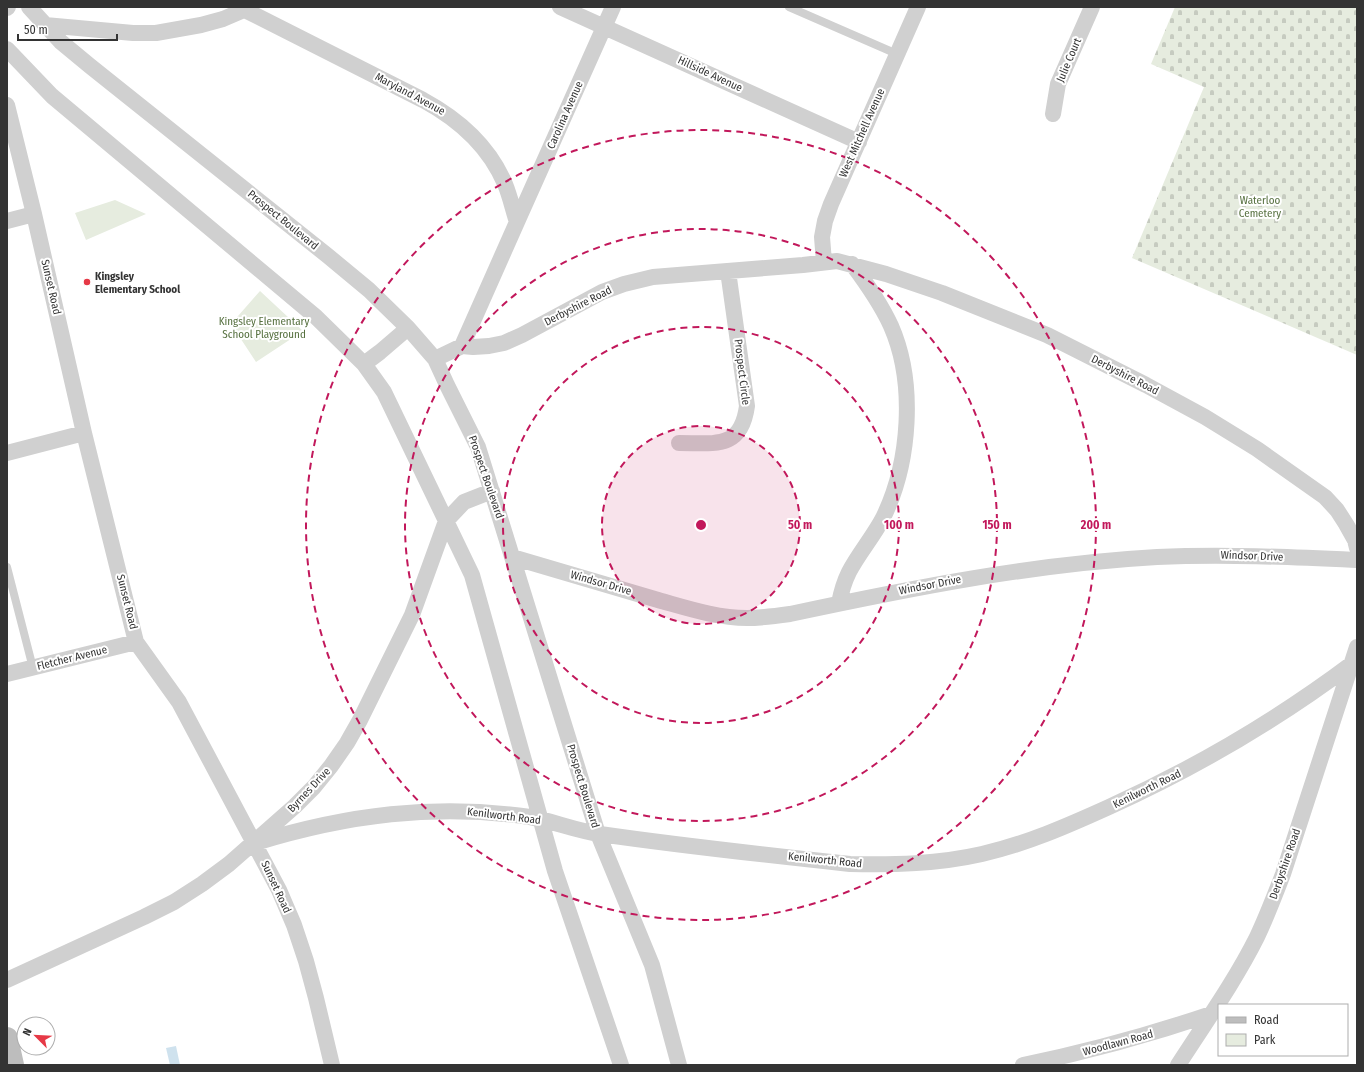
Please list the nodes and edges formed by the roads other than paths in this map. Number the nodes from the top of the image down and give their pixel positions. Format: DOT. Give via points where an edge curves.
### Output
graph roads {
  1 [pos="29,7"];
  2 [pos="560,7"];
  3 [pos="613,7"];
  4 [pos="789,7"];
  5 [pos="918,7"];
  6 [pos="1092,7"];
  7 [pos="246,8"];
  8 [pos="45,25"];
  9 [pos="604,26"];
  10 [pos="7,49"];
  11 [pos="897,54"];
  12 [pos="7,105"];
  13 [pos="1053,114"];
  14 [pos="859,142"];
  15 [pos="34,214"];
  16 [pos="7,221"];
  17 [pos="517,222"];
  18 [pos="824,262"];
  19 [pos="852,264"];
  20 [pos="728,271"];
  21 [pos="408,328"];
  22 [pos="462,346"];
  23 [pos="435,359"];
  24 [pos="364,364"];
  25 [pos="84,433"];
  26 [pos="679,444"];
  27 [pos="7,453"];
  28 [pos="492,491"];
  29 [pos="446,521"];
  30 [pos="1357,548"];
  31 [pos="512,557"];
  32 [pos="1357,560"];
  33 [pos="7,567"];
  34 [pos="839,604"];
  35 [pos="136,642"];
  36 [pos="1357,647"];
  37 [pos="1353,663"];
  38 [pos="33,668"];
  39 [pos="7,674"];
  40 [pos="541,820"];
  41 [pos="598,834"];
  42 [pos="255,843"];
  43 [pos="7,980"];
  44 [pos="1211,1014"];
  45 [pos="7,1038"];
  46 [pos="14,1065"];
  47 [pos="332,1065"];
  48 [pos="621,1065"];
  49 [pos="679,1065"];
  50 [pos="1023,1065"];
  51 [pos="1178,1065"];
  1 -- 8 [label="street, Prospect Boulevard"];
  2 -- 9 [label="street, Hillside Avenue"];
  3 -- 9 [label="street, Carolina Avenue"];
  4 -- 11 [label="lane"];
  5 -- 11 [label="street, West Mitchell Avenue"];
  6 -- 13 [label="street, Julie Court" via="1058,84"];
  7 -- 8 [label="street" via="201,25 156,33"];
  7 -- 17 [label="street, Maryland Avenue" via="423,100 460,124 473,136 494,165 505,184"];
  8 -- 21 [label="street, Prospect Boulevard" via="90,66 334,260"];
  9 -- 14 [label="street, Hillside Avenue"];
  9 -- 17 [label="street, Carolina Avenue"];
  10 -- 24 [label="street" via="52,96 316,317"];
  11 -- 14 [label="street, West Mitchell Avenue"];
  12 -- 15 [label="street, Sunset Road"];
  14 -- 18 [label="street, West Mitchell Avenue" via="825,221 822,237"];
  15 -- 16 [label="street"];
  15 -- 25 [label="street, Sunset Road"];
  17 -- 22 [label="street"];
  18 -- 19 [label="street, Derbyshire Road"];
  18 -- 20 [label="street, Derbyshire Road"];
  19 -- 30 [label="street, Derbyshire Road" via="942,293 1047,336 1205,417 1257,449 1325,497 1346,524"];
  19 -- 34 [label="street" via="891,326 899,349 904,376 906,425 904,449 892,495 883,517 849,571"];
  20 -- 22 [label="street, Derbyshire Road" via="652,277 624,284 595,295 504,343"];
  20 -- 26 [label="street, Prospect Circle" via="747,406 745,418 740,430 731,439 719,443"];
  21 -- 23 [label="street, Prospect Boulevard"];
  21 -- 24 [label="street"];
  22 -- 23 [label="street, Derbyshire Road"];
  23 -- 28 [label="street, Prospect Boulevard" via="478,447"];
  24 -- 29 [label="street" via="384,392"];
  25 -- 27 [label="street"];
  25 -- 35 [label="street, Sunset Road"];
  28 -- 29 [label="street, Byrnes Drive" via="464,502"];
  28 -- 31 [label="street, Prospect Boulevard"];
  29 -- 40 [label="street" via="472,575"];
  29 -- 42 [label="street, Byrnes Drive" via="412,616 347,744 314,787"];
  31 -- 34 [label="street, Windsor Drive" via="616,588 726,616 768,617"];
  31 -- 41 [label="street, Prospect Boulevard"];
  32 -- 34 [label="street, Windsor Drive" via="1222,555 1092,562 962,579"];
  33 -- 38 [label="lane"];
  35 -- 38 [label="street, Fletcher Avenue"];
  35 -- 42 [label="street, Sunset Road" via="179,702"];
  36 -- 37 [label="street, Derbyshire Road"];
  37 -- 41 [label="street, Kenilworth Road" via="1285,711 1189,768 1130,798 1044,836 981,854 916,864 850,864"];
  37 -- 44 [label="street, Derbyshire Road" via="1271,906 1257,937"];
  38 -- 39 [label="street, Fletcher Avenue"];
  40 -- 41 [label="street, Kenilworth Road"];
  40 -- 42 [label="street, Kenilworth Road" via="475,812 401,812 327,823"];
  40 -- 48 [label="street" via="555,870"];
  41 -- 49 [label="street, Prospect Boulevard" via="652,965"];
  42 -- 43 [label="street, Byrnes Drive" via="208,880 174,902"];
  42 -- 47 [label="street, Sunset Road" via="294,925 306,961"];
  44 -- 50 [label="street, Woodlawn Road" via="1115,1044"];
  44 -- 51 [label="street, Derbyshire Road"];
  45 -- 46 [label="main road"];
}
